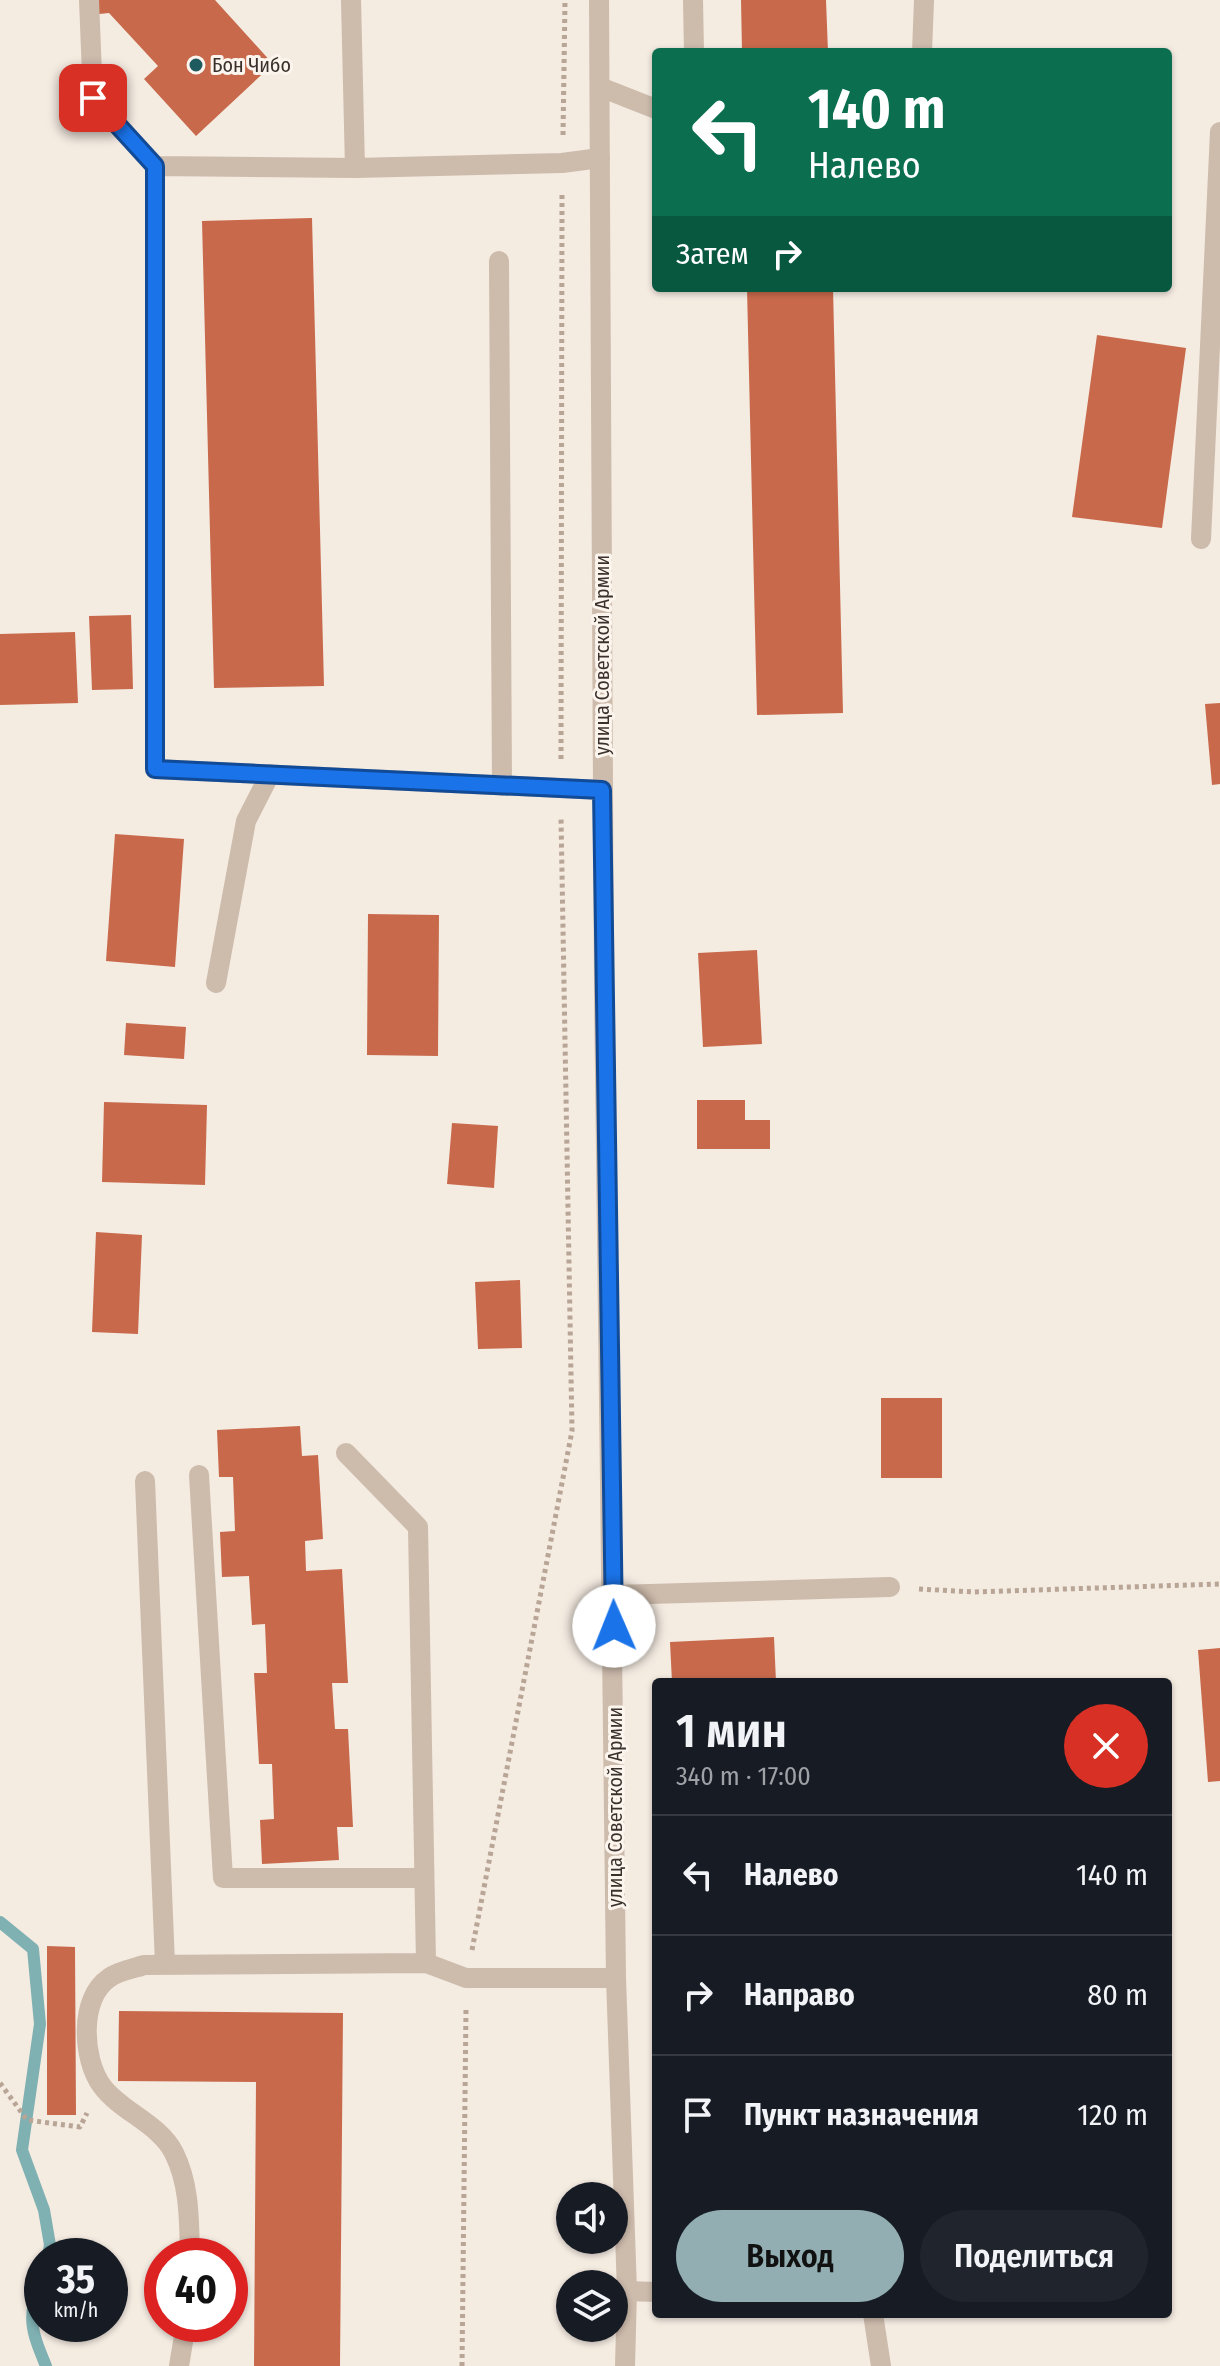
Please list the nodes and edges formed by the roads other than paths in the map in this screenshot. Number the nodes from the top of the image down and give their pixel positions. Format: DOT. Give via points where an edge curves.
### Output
graph roads {
  1 [pos="89,0"];
  2 [pos="351,0"];
  3 [pos="599,0"];
  4 [pos="693,0"];
  5 [pos="924,0"];
  6 [pos="694,48"];
  7 [pos="922,48"];
  8 [pos="600,87"];
  9 [pos="652,107"];
  10 [pos="1220,132"];
  11 [pos="600,158"];
  12 [pos="155,166"];
  13 [pos="355,168"];
  14 [pos="499,261"];
  15 [pos="1201,539"];
  16 [pos="270,774"];
  17 [pos="502,786"];
  18 [pos="602,790"];
  19 [pos="216,983"];
  20 [pos="346,1453"];
  21 [pos="199,1475"];
  22 [pos="145,1481"];
  23 [pos="890,1587"];
  24 [pos="614,1595"];
  25 [pos="424,1878"];
  26 [pos="426,1963"];
  27 [pos="165,1964"];
  28 [pos="616,1978"];
  29 [pos="189,2238"];
  30 [pos="626,2270"];
  31 [pos="628,2291"];
  32 [pos="652,2292"];
  33 [pos="874,2318"];
  34 [pos="183,2342"];
  35 [pos="626,2342"];
  36 [pos="179,2366"];
  37 [pos="625,2366"];
  38 [pos="881,2366"];
  1 -- 12 [label="street" via="93,98"];
  2 -- 13 [label="street"];
  3 -- 8 [label="street, улица Советской Армии"];
  4 -- 6 [label="street"];
  5 -- 7 [label="street"];
  8 -- 9 [label="street"];
  8 -- 11 [label="street, улица Советской Армии"];
  10 -- 15 [label="street"];
  11 -- 13 [label="street"];
  11 -- 18 [label="street, улица Советской Армии"];
  12 -- 13 [label="street"];
  12 -- 16 [label="street" via="155,769"];
  14 -- 17 [label="street"];
  16 -- 17 [label="street"];
  16 -- 19 [label="street" via="246,821"];
  17 -- 18 [label="street"];
  18 -- 24 [label="street, улица Советской Армии"];
  20 -- 25 [label="street" via="418,1527"];
  21 -- 25 [label="street" via="223,1878"];
  22 -- 27 [label="street"];
  23 -- 24 [label="street"];
  24 -- 28 [label="street, улица Советской Армии"];
  25 -- 26 [label="street"];
  26 -- 27 [label="street"];
  26 -- 28 [label="street" via="466,1978"];
  27 -- 29 [label="street" via="144,1965 108,1978 91,2001 84,2027 101,2086 174,2151 188,2197"];
  28 -- 30 [label="street, улица Советской Армии"];
  31 -- 32 [label="street"];
  33 -- 38 [label="street"];
  34 -- 36 [label="street"];
  35 -- 37 [label="street, улица Советской Армии"];
}
